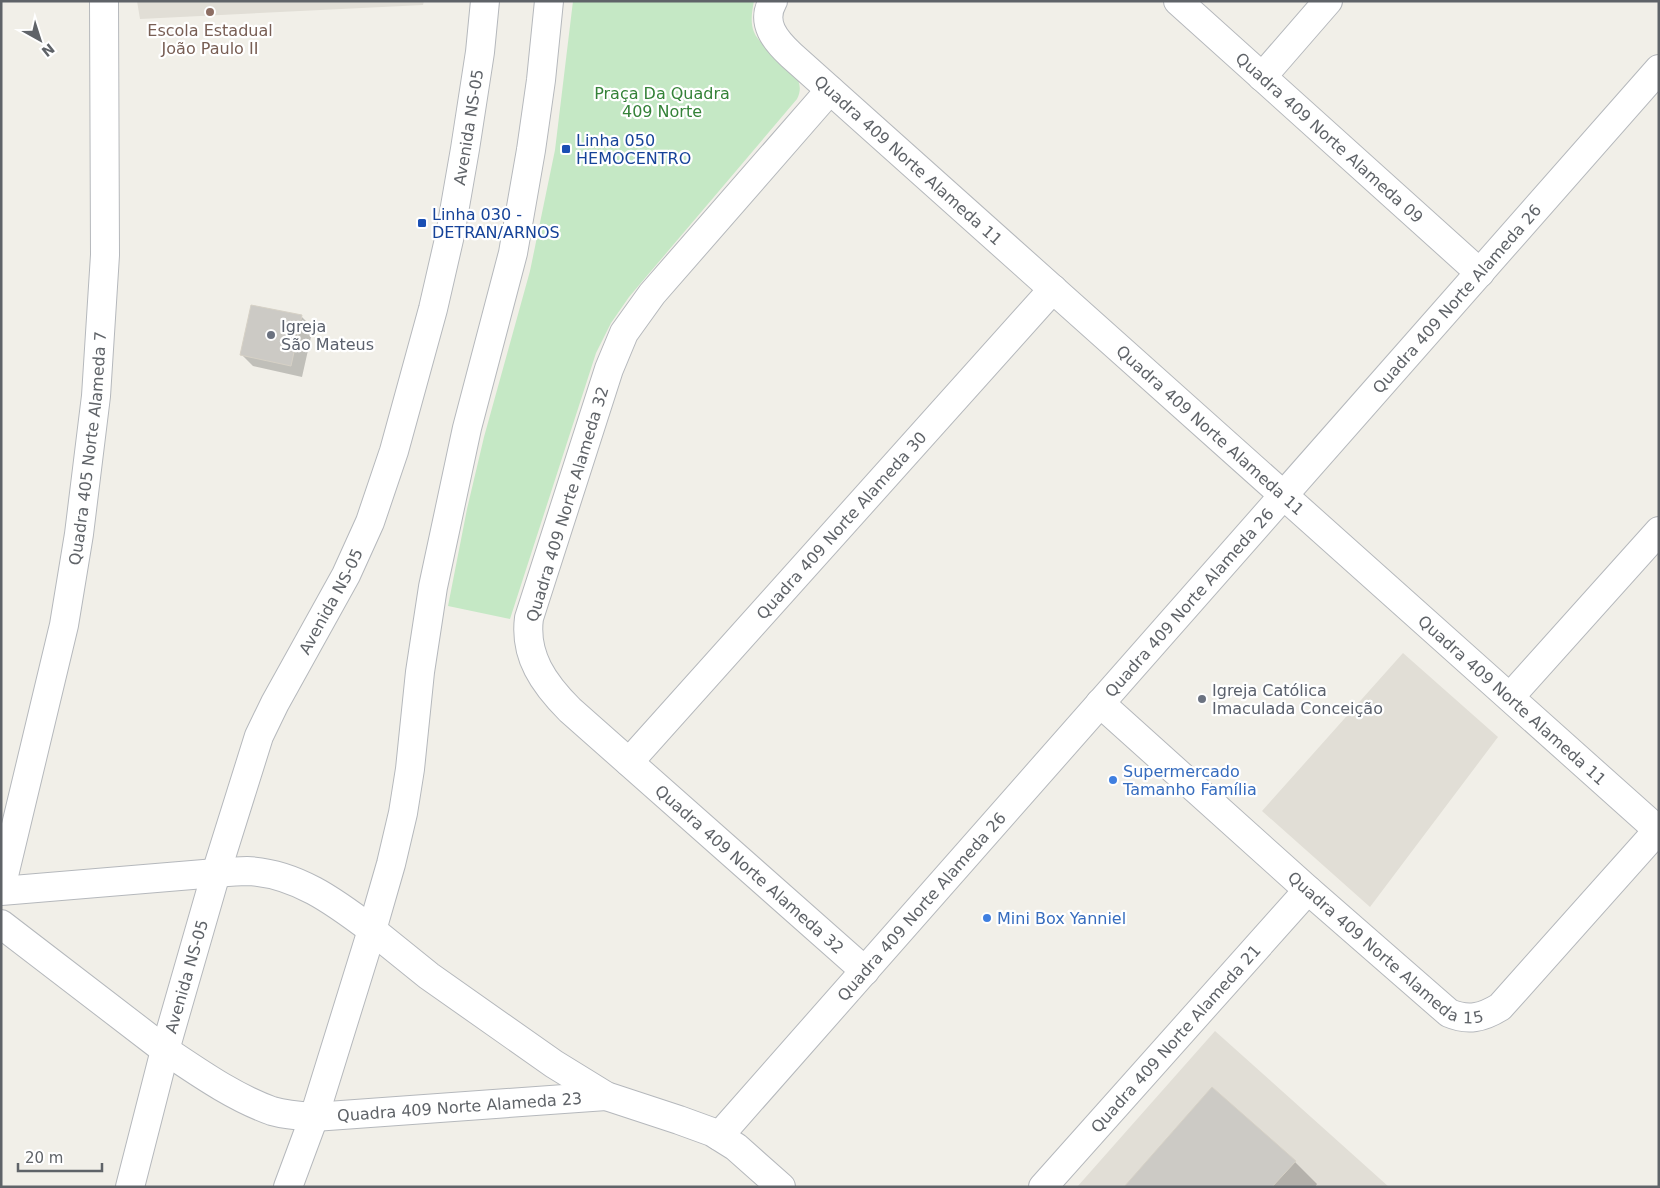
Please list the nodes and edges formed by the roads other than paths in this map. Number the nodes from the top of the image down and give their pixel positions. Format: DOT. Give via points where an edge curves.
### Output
graph roads {
  1 [pos="104,1"];
  2 [pos="485,1"];
  3 [pos="549,1"];
  4 [pos="1178,1"];
  5 [pos="1328,1"];
  6 [pos="771,13"];
  7 [pos="1659,70"];
  8 [pos="1262,77"];
  9 [pos="830,90"];
  10 [pos="1480,273"];
  11 [pos="1053,289"];
  12 [pos="1284,495"];
  13 [pos="1659,531"];
  14 [pos="1510,698"];
  15 [pos="1100,703"];
  16 [pos="628,762"];
  17 [pos="1658,831"];
  18 [pos="216,873"];
  19 [pos="1,889"];
  20 [pos="1308,890"];
  21 [pos="1,924"];
  22 [pos="372,930"];
  23 [pos="865,970"];
  24 [pos="165,1050"];
  25 [pos="606,1096"];
  26 [pos="314,1117"];
  27 [pos="719,1136"];
  28 [pos="130,1187"];
  29 [pos="288,1187"];
  30 [pos="781,1187"];
  31 [pos="1043,1187"];
  1 -- 19 [label="street, Quadra 405 Norte Alameda 7" via="104,255 96,396 64,625"];
  2 -- 18 [label="street, Avenida NS-05" via="450,235 394,451 370,522 346,575 259,736"];
  3 -- 22 [label="street" via="539,97 512,253 438,558 403,813"];
  4 -- 8 [label="street, Quadra 409 Norte Alameda 09"];
  5 -- 8 [label="street"];
  6 -- 9 [label="street, Quadra 409 Norte Alameda 11" via="771,32 781,46"];
  7 -- 10 [label="street, Quadra 409 Norte Alameda 26"];
  8 -- 10 [label="street, Quadra 409 Norte Alameda 09"];
  9 -- 11 [label="street, Quadra 409 Norte Alameda 11"];
  9 -- 16 [label="street, Quadra 409 Norte Alameda 32" via="652,294 624,333 609,368 529,618 528,637 536,669 570,710"];
  10 -- 12 [label="street, Quadra 409 Norte Alameda 26"];
  11 -- 12 [label="street, Quadra 409 Norte Alameda 11"];
  11 -- 16 [label="street, Quadra 409 Norte Alameda 30"];
  12 -- 14 [label="street, Quadra 409 Norte Alameda 11"];
  12 -- 15 [label="street, Quadra 409 Norte Alameda 26"];
  13 -- 14 [label="street"];
  14 -- 17 [label="street, Quadra 409 Norte Alameda 11"];
  15 -- 20 [label="street, Quadra 409 Norte Alameda 15"];
  15 -- 23 [label="street, Quadra 409 Norte Alameda 26"];
  16 -- 23 [label="street, Quadra 409 Norte Alameda 32"];
  17 -- 20 [label="street, Quadra 409 Norte Alameda 15" via="1500,1007 1479,1017 1467,1018 1449,1013"];
  18 -- 19 [label="street, Quadra 409 Norte Alameda 23"];
  18 -- 22 [label="street, Quadra 409 Norte Alameda 23" via="248,871 297,882 343,908"];
  18 -- 24 [label="street, Avenida NS-05"];
  20 -- 31 [label="street, Quadra 409 Norte Alameda 21"];
  21 -- 24 [label="street, Quadra 409 Norte Alameda 23"];
  22 -- 25 [label="street, Quadra 409 Norte Alameda 23" via="455,995"];
  22 -- 26 [label="street"];
  23 -- 27 [label="street, Quadra 409 Norte Alameda 26"];
  24 -- 26 [label="street, Quadra 409 Norte Alameda 23" via="206,1078 273,1111"];
  24 -- 28 [label="street, Avenida NS-05"];
  25 -- 26 [label="street, Quadra 409 Norte Alameda 23"];
  25 -- 27 [label="street, Quadra 409 Norte Alameda 23" via="693,1124"];
  26 -- 29 [label="street"];
  27 -- 30 [label="street, Quadra 409 Norte Alameda 23"];
}
